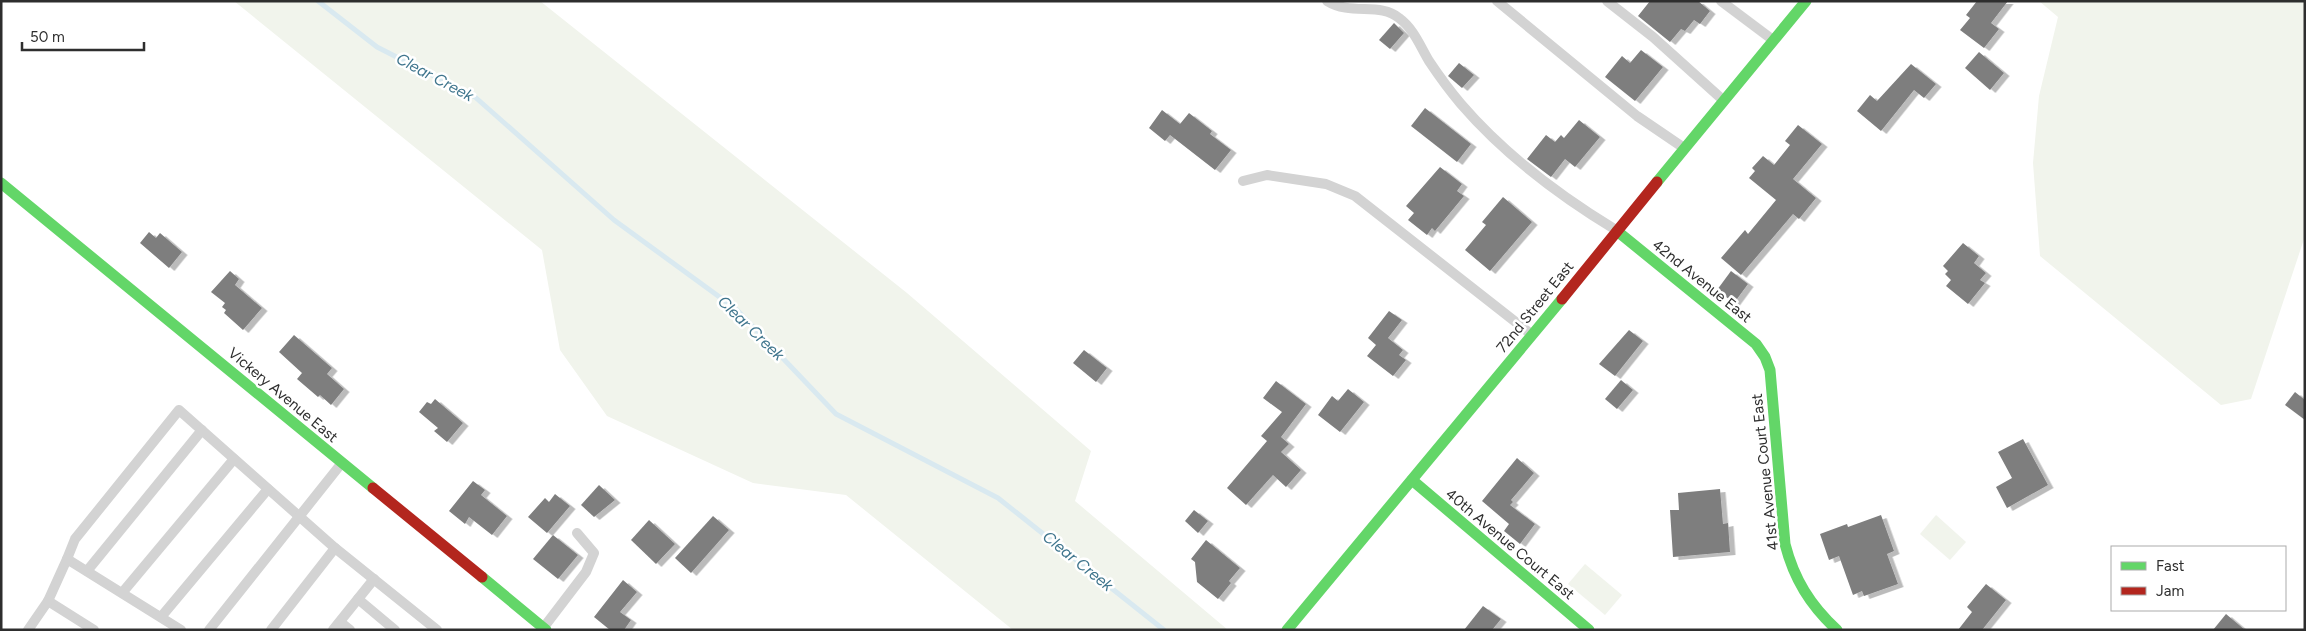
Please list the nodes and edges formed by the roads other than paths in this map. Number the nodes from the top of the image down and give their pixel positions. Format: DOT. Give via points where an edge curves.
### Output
graph roads {
  1 [pos="1327,1"];
  2 [pos="1497,1"];
  3 [pos="1607,1"];
  4 [pos="1721,1"];
  5 [pos="1806,1"];
  6 [pos="1773,41"];
  7 [pos="1724,101"];
  8 [pos="1685,148"];
  9 [pos="1243,181"];
  10 [pos="1,183"];
  11 [pos="1617,231"];
  12 [pos="1532,334"];
  13 [pos="1764,357"];
  14 [pos="202,430"];
  15 [pos="234,459"];
  16 [pos="342,463"];
  17 [pos="1412,480"];
  18 [pos="268,488"];
  19 [pos="299,516"];
  20 [pos="577,533"];
  21 [pos="335,548"];
  22 [pos="67,559"];
  23 [pos="87,571"];
  24 [pos="374,579"];
  25 [pos="122,593"];
  26 [pos="358,599"];
  27 [pos="48,601"];
  28 [pos="161,617"];
  29 [pos="337,626"];
  30 [pos="545,629"];
  31 [pos="28,630"];
  32 [pos="94,630"];
  33 [pos="181,630"];
  34 [pos="209,630"];
  35 [pos="271,630"];
  36 [pos="350,630"];
  37 [pos="395,630"];
  38 [pos="437,630"];
  39 [pos="1287,630"];
  40 [pos="1589,630"];
  41 [pos="1837,630"];
  1 -- 11 [label="lane" via="1338,8 1380,10 1399,17 1418,38 1428,60 1461,104 1507,150"];
  2 -- 8 [label="lane" via="1637,116"];
  3 -- 7 [label="lane" via="1654,37"];
  4 -- 6 [label="lane"];
  5 -- 6 [label="street, 72nd Street East"];
  6 -- 7 [label="street, 72nd Street East"];
  7 -- 8 [label="street, 72nd Street East"];
  8 -- 11 [label="street, 72nd Street East"];
  9 -- 12 [label="lane" via="1267,175 1326,184 1355,196"];
  10 -- 16 [label="street, Vickery Avenue East"];
  11 -- 12 [label="street, 72nd Street East"];
  11 -- 13 [label="street, 42nd Avenue East" via="1756,344"];
  12 -- 17 [label="street, 72nd Street East"];
  13 -- 41 [label="street, 41st Avenue Court East" via="1770,370 1785,544 1791,569 1811,605"];
  14 -- 15 [label="lane"];
  14 -- 22 [label="lane" via="179,410 75,539"];
  14 -- 23 [label="lane"];
  15 -- 18 [label="lane"];
  15 -- 25 [label="lane"];
  16 -- 19 [label="lane"];
  16 -- 30 [label="street, Vickery Avenue East"];
  17 -- 39 [label="street, 72nd Street East"];
  17 -- 40 [label="street, 40th Avenue Court East"];
  18 -- 19 [label="lane"];
  18 -- 28 [label="lane"];
  19 -- 21 [label="lane"];
  19 -- 34 [label="lane"];
  20 -- 30 [label="lane" via="594,553 586,572"];
  21 -- 24 [label="lane"];
  21 -- 35 [label="lane"];
  22 -- 23 [label="lane"];
  22 -- 27 [label="lane"];
  23 -- 25 [label="lane"];
  24 -- 26 [label="lane"];
  24 -- 38 [label="lane"];
  25 -- 28 [label="lane"];
  26 -- 29 [label="lane"];
  26 -- 37 [label="lane"];
  27 -- 31 [label="lane"];
  27 -- 32 [label="lane"];
  28 -- 33 [label="lane"];
  29 -- 36 [label="lane"];
}
